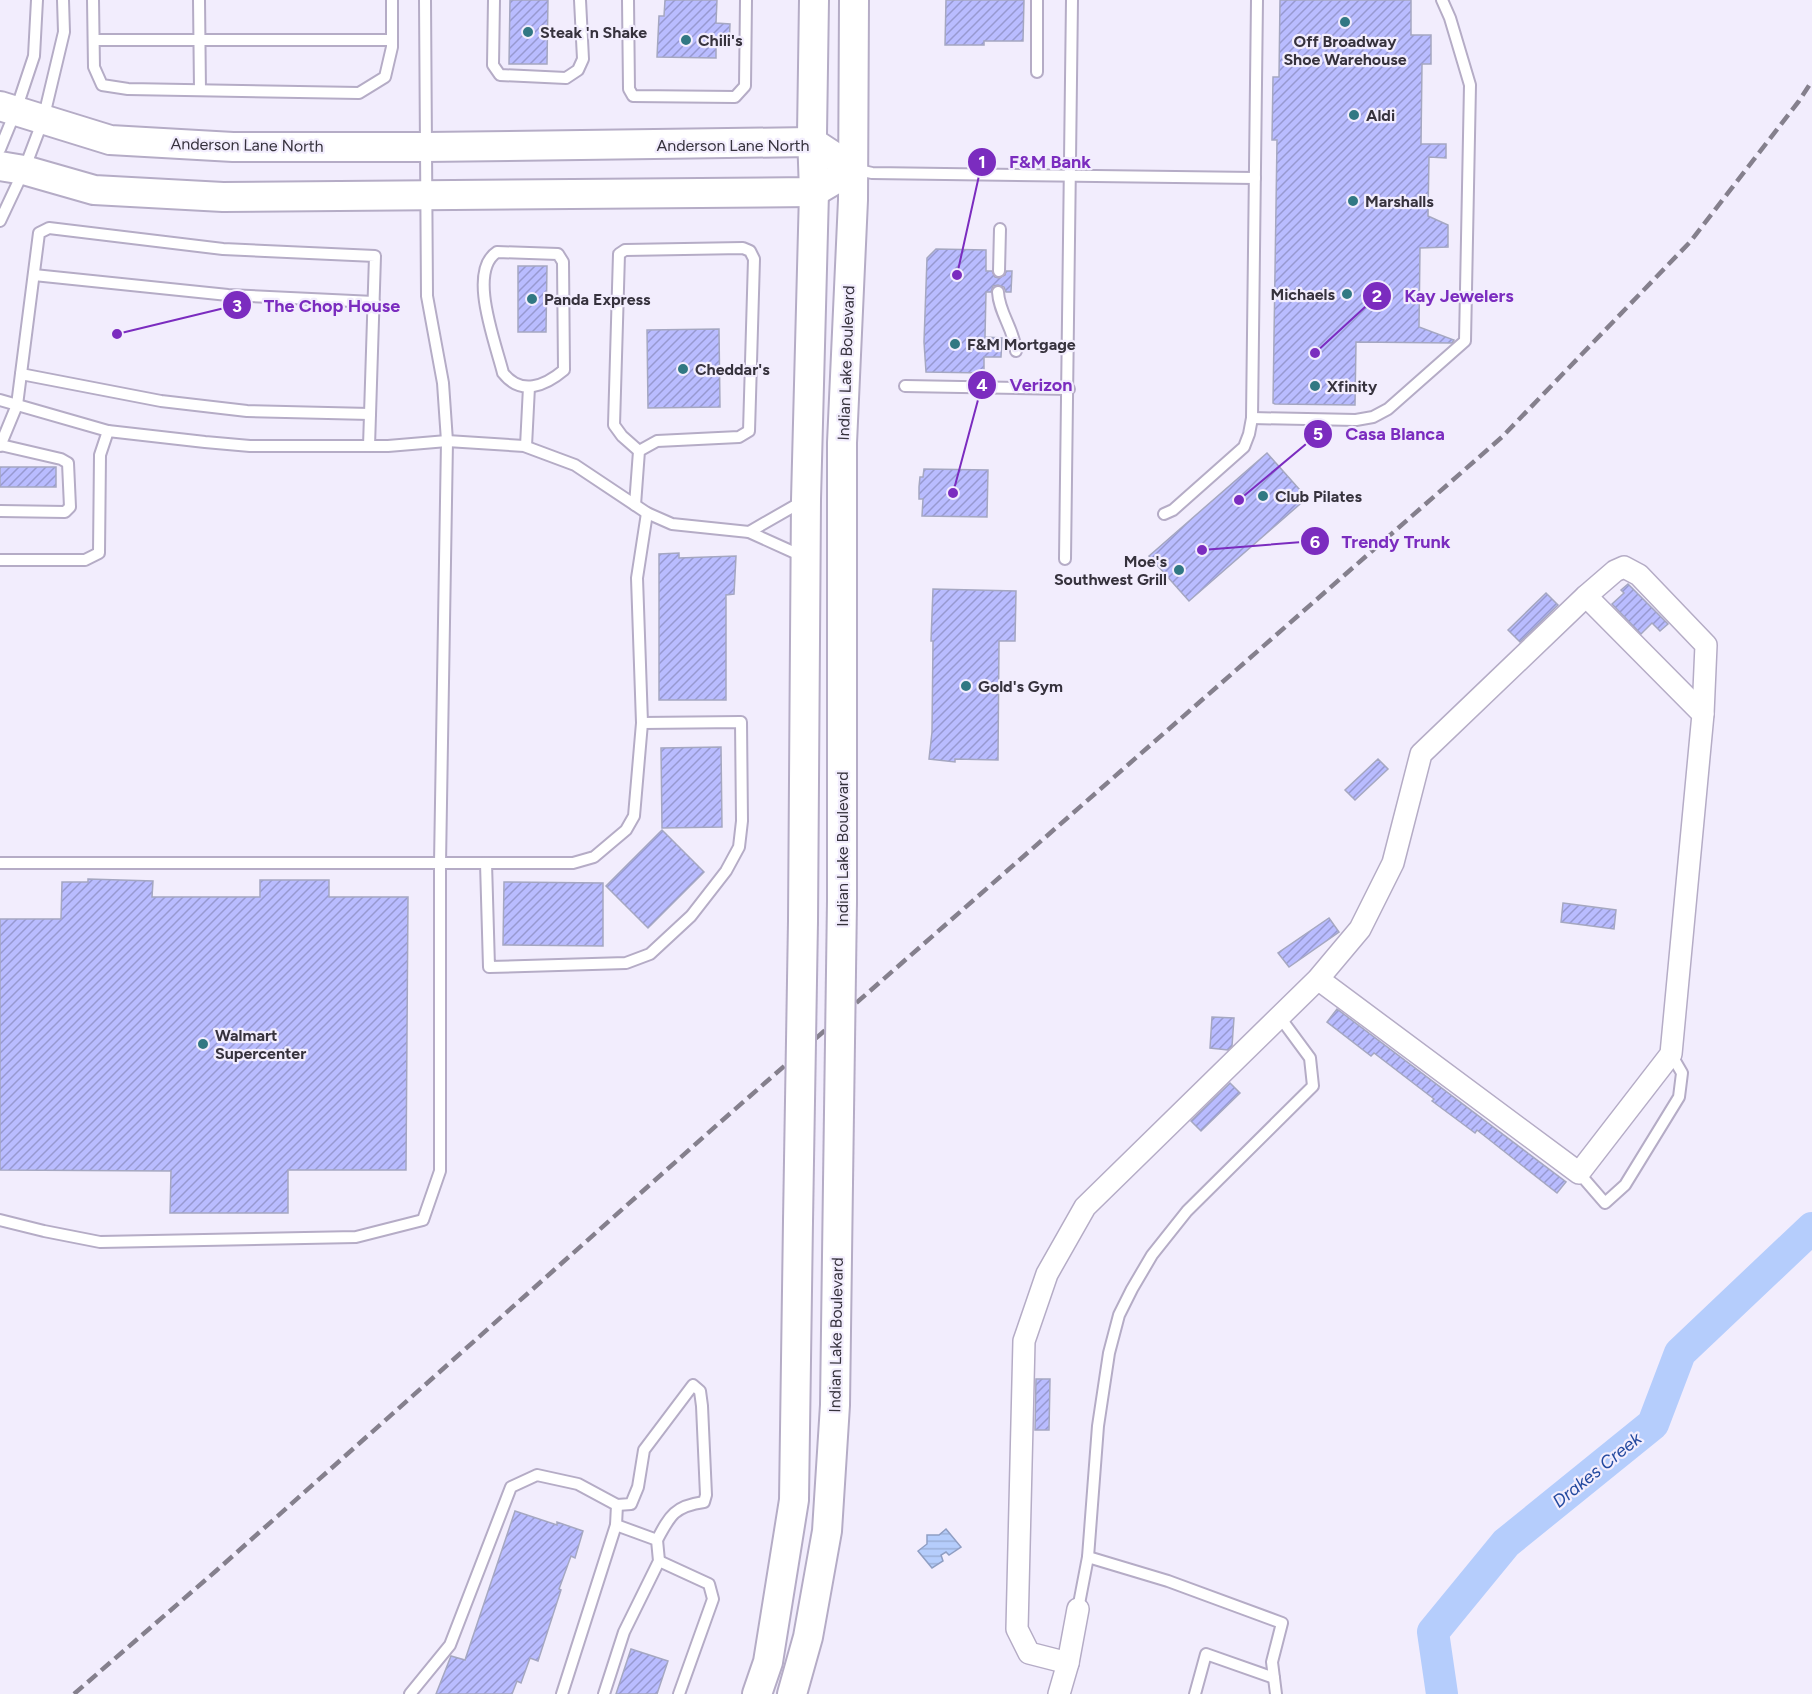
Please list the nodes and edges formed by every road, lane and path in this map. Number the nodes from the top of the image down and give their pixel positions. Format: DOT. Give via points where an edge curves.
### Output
graph roads {
  1 [pos="37,0"];
  2 [pos="63,0"];
  3 [pos="93,0"];
  4 [pos="199,0"];
  5 [pos="392,0"];
  6 [pos="425,0"];
  7 [pos="494,0"];
  8 [pos="580,0"];
  9 [pos="628,0"];
  10 [pos="746,0"];
  11 [pos="814,0"];
  12 [pos="854,0"];
  13 [pos="1036,0"];
  14 [pos="1072,0"];
  15 [pos="1257,0"];
  16 [pos="1442,0"];
  17 [pos="94,40"];
  18 [pos="199,40"];
  19 [pos="392,40"];
  20 [pos="1037,72"];
  21 [pos="200,90"];
  22 [pos="20,112"];
  23 [pos="812,142"];
  24 [pos="426,147"];
  25 [pos="0,149"];
  26 [pos="12,168"];
  27 [pos="853,168"];
  28 [pos="1068,176"];
  29 [pos="1255,178"];
  30 [pos="814,192"];
  31 [pos="427,194"];
  32 [pos="0,221"];
  33 [pos="1000,229"];
  34 [pos="999,271"];
  35 [pos="34,275"];
  36 [pos="998,292"];
  37 [pos="374,302"];
  38 [pos="1016,351"];
  39 [pos="21,374"];
  40 [pos="905,386"];
  41 [pos="529,387"];
  42 [pos="1068,389"];
  43 [pos="0,400"];
  44 [pos="17,405"];
  45 [pos="370,414"];
  46 [pos="1252,418"];
  47 [pos="108,431"];
  48 [pos="447,441"];
  49 [pos="1,445"];
  50 [pos="369,446"];
  51 [pos="525,446"];
  52 [pos="639,452"];
  53 [pos="806,500"];
  54 [pos="634,505"];
  55 [pos="0,511"];
  56 [pos="647,513"];
  57 [pos="1164,514"];
  58 [pos="749,532"];
  59 [pos="807,558"];
  60 [pos="1065,559"];
  61 [pos="0,560"];
  62 [pos="1586,596"];
  63 [pos="1703,714"];
  64 [pos="642,723"];
  65 [pos="0,863"];
  66 [pos="440,863"];
  67 [pos="486,863"];
  68 [pos="1318,979"];
  69 [pos="1279,1016"];
  70 [pos="1671,1054"];
  71 [pos="1579,1173"];
  72 [pos="0,1220"];
  73 [pos="617,1505"];
  74 [pos="616,1524"];
  75 [pos="657,1540"];
  76 [pos="1088,1557"];
  77 [pos="658,1561"];
  78 [pos="1078,1610"];
  79 [pos="1068,1663"];
  80 [pos="1274,1678"];
  81 [pos="410,1694"];
  82 [pos="562,1694"];
  83 [pos="604,1694"];
  84 [pos="679,1694"];
  85 [pos="757,1694"];
  86 [pos="792,1694"];
  87 [pos="1059,1694"];
  88 [pos="1195,1694"];
  89 [pos="1276,1694"];
  1 -- 22 [label="lane" via="34,56"];
  2 -- 22 [label="lane" via="64,32"];
  3 -- 17 [label="lane"];
  4 -- 18 [label="lane"];
  5 -- 19 [label="lane"];
  6 -- 24 [label="lane"];
  7 -- 8 [label="lane" via="493,66 500,75 566,78 578,70 583,59"];
  9 -- 10 [label="lane" via="629,89 633,96 735,97 745,86"];
  11 -- 23 [label="main road"];
  12 -- 27 [label="main road, Indian Lake Boulevard"];
  13 -- 20 [label="lane"];
  14 -- 28 [label="lane"];
  15 -- 29 [label="lane"];
  16 -- 46 [label="lane" via="1470,85 1465,340 1388,409 1373,417"];
  17 -- 18 [label="lane"];
  17 -- 21 [label="lane" via="94,68 102,85"];
  18 -- 19 [label="lane"];
  18 -- 21 [label="lane"];
  19 -- 21 [label="lane" via="385,77 359,93"];
  22 -- 24 [label="main road, Anderson Lane North" via="110,140 233,147"];
  22 -- 25 [label="lane"];
  22 -- 26 [label="lane"];
  23 -- 24 [label="main road, Anderson Lane North"];
  23 -- 27 [label="main road, Anderson Lane North"];
  23 -- 30 [label="main road"];
  24 -- 31 [label="lane"];
  26 -- 31 [label="main road" via="94,190 223,197"];
  26 -- 32 [label="lane"];
  27 -- 28 [label="lane" via="872,173"];
  27 -- 30 [label="main road"];
  27 -- 86 [label="main road, Indian Lake Boulevard, bridge" via="842,443 836,1405 827,1531 808,1637"];
  28 -- 29 [label="lane"];
  28 -- 42 [label="lane"];
  29 -- 46 [label="lane"];
  30 -- 31 [label="main road"];
  30 -- 53 [label="main road"];
  31 -- 48 [label="lane" via="427,296 443,383"];
  33 -- 34 [label="lane"];
  35 -- 37 [label="lane" via="228,295"];
  35 -- 37 [label="lane" via="39,233 49,228 223,249 375,256"];
  35 -- 39 [label="lane"];
  36 -- 38 [label="lane"];
  37 -- 45 [label="lane"];
  39 -- 44 [label="lane"];
  39 -- 45 [label="lane" via="151,400 236,410"];
  40 -- 42 [label="lane"];
  41 -- 41 [label="lane" via="552,381 564,370 563,262 558,254 497,252 484,268 483,294 503,373 510,382"];
  41 -- 51 [label="lane"];
  42 -- 60 [label="lane"];
  43 -- 44 [label="lane"];
  44 -- 47 [label="lane"];
  44 -- 49 [label="lane"];
  45 -- 50 [label="lane"];
  46 -- 57 [label="lane" via="1244,447"];
  47 -- 50 [label="lane" via="250,446"];
  47 -- 61 [label="lane" via="100,455 99,554 85,560"];
  48 -- 50 [label="lane"];
  48 -- 51 [label="lane"];
  48 -- 66 [label="lane"];
  49 -- 55 [label="lane" via="68,464 70,507 64,512"];
  51 -- 54 [label="lane" via="575,465"];
  52 -- 52 [label="lane" via="657,441 739,437 749,431 754,259 750,251 625,250 619,254 614,425"];
  52 -- 54 [label="lane"];
  53 -- 58 [label="lane"];
  53 -- 59 [label="main road"];
  54 -- 56 [label="lane"];
  56 -- 58 [label="lane" via="672,524"];
  56 -- 64 [label="lane" via="638,578"];
  58 -- 59 [label="lane"];
  59 -- 85 [label="main road, bridge" via="794,1500 768,1662"];
  62 -- 63 [label="street"];
  62 -- 63 [label="street" via="1624,567 1639,575 1706,645"];
  62 -- 68 [label="street" via="1421,753 1393,863 1360,929"];
  63 -- 70 [label="street"];
  64 -- 67 [label="lane" via="634,816 626,830 594,857 573,863"];
  64 -- 67 [label="lane" via="741,722 739,848 692,916 650,954 626,963 489,967"];
  65 -- 66 [label="lane"];
  66 -- 67 [label="lane"];
  66 -- 72 [label="lane" via="440,1171 423,1220 356,1237 100,1242"];
  68 -- 69 [label="street"];
  68 -- 71 [label="street"];
  69 -- 76 [label="lane" via="1310,1058 1313,1086 1187,1211 1152,1255 1119,1315 1098,1426"];
  69 -- 79 [label="street" via="1084,1207 1047,1274 1024,1341 1017,1629 1029,1653"];
  70 -- 71 [label="street"];
  70 -- 71 [label="lane" via="1682,1073 1679,1097 1625,1185 1605,1203"];
  73 -- 74 [label="lane"];
  73 -- 75 [label="lane" via="631,1504 639,1487 644,1450 693,1385 700,1391 702,1406 706,1495 704,1502 682,1506 669,1518"];
  73 -- 81 [label="lane" via="578,1484 537,1474 511,1488 450,1645"];
  74 -- 75 [label="lane"];
  74 -- 82 [label="lane"];
  75 -- 77 [label="lane"];
  76 -- 78 [label="lane"];
  76 -- 80 [label="lane" via="1168,1581 1282,1623 1272,1662"];
  77 -- 83 [label="lane" via="624,1632"];
  77 -- 84 [label="lane" via="710,1584 713,1599"];
  78 -- 79 [label="street"];
  79 -- 87 [label="street"];
  80 -- 88 [label="lane" via="1206,1654"];
  80 -- 89 [label="lane"];
}
